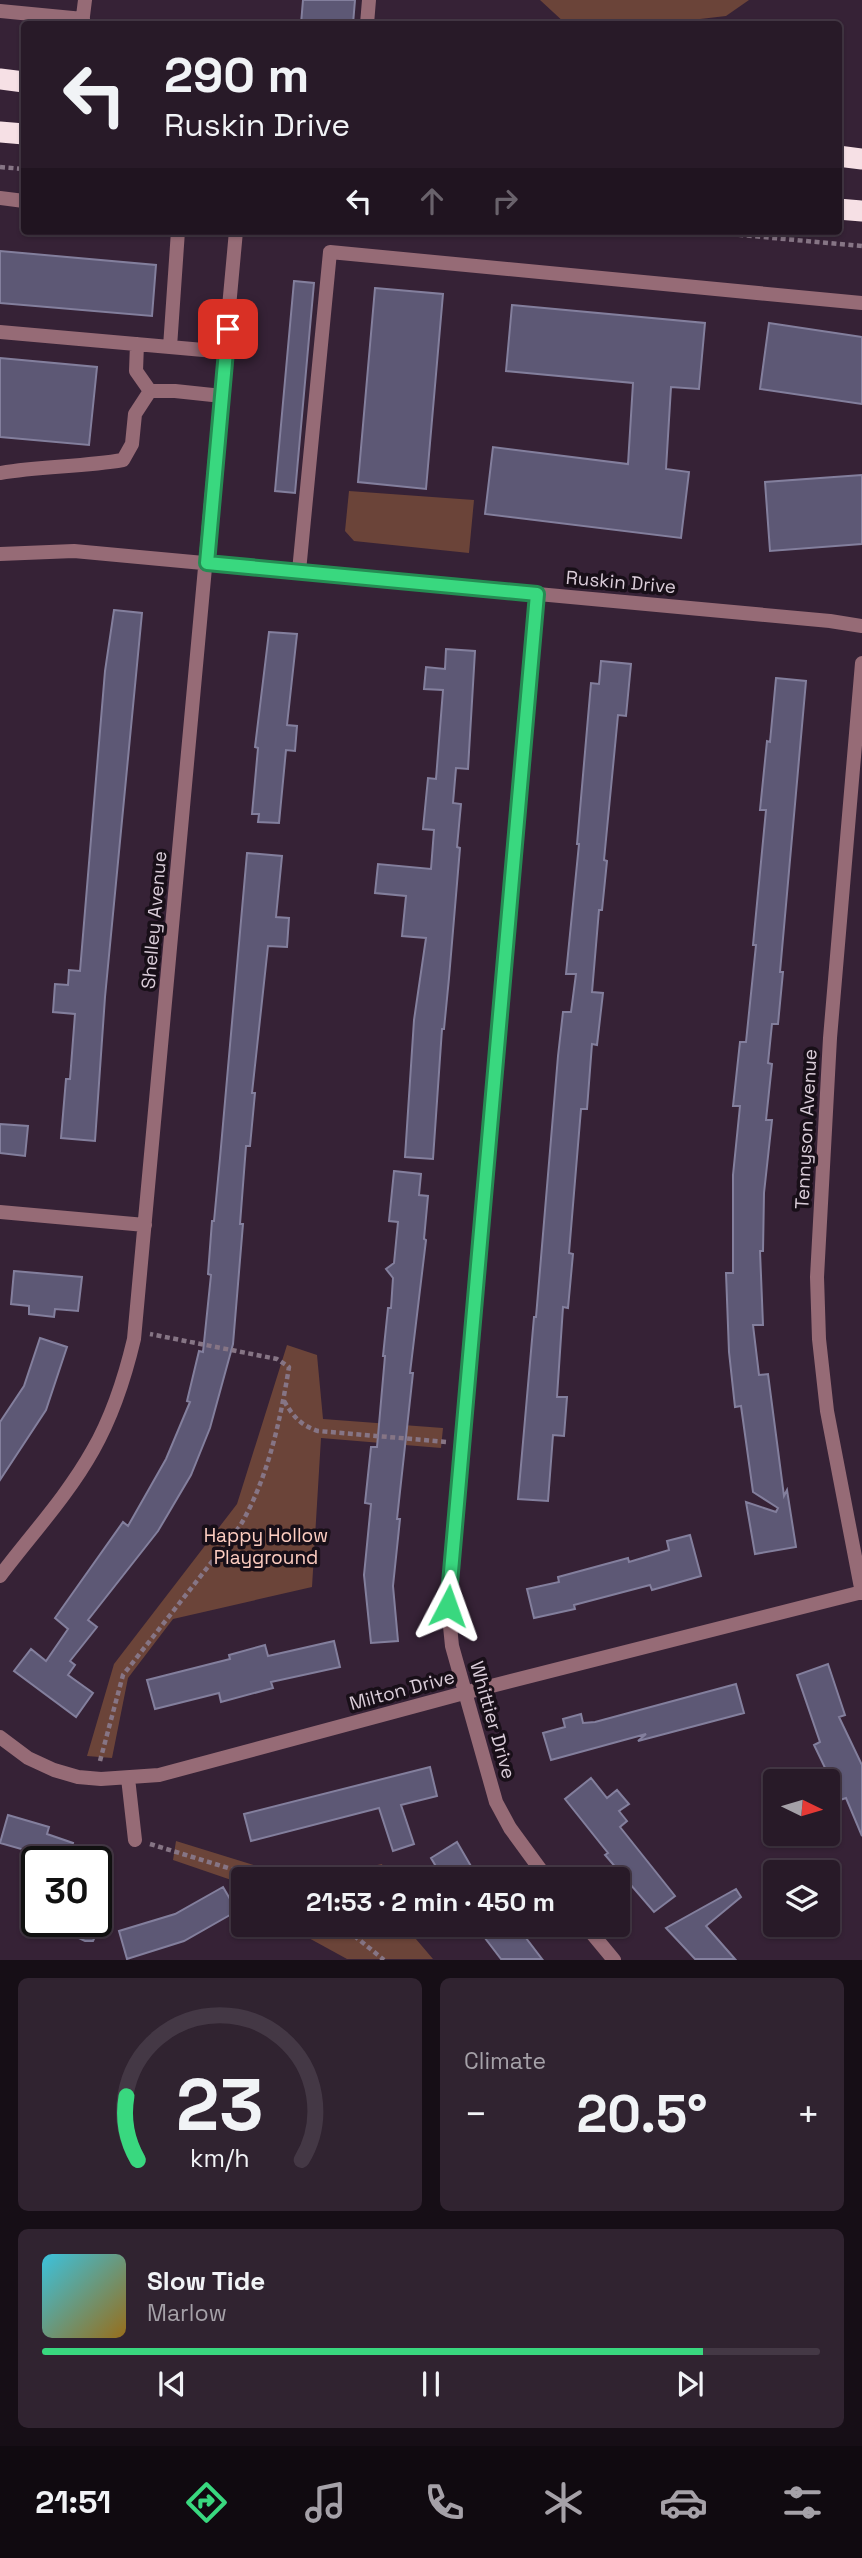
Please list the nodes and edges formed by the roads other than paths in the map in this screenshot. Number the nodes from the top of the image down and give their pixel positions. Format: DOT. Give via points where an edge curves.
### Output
graph roads {
  1 [pos="85,0"];
  2 [pos="369,0"];
  3 [pos="0,11"];
  4 [pos="75,21"];
  5 [pos="83,21"];
  6 [pos="367,21"];
  7 [pos="0,79"];
  8 [pos="21,82"];
  9 [pos="0,132"];
  10 [pos="21,134"];
  11 [pos="842,156"];
  12 [pos="862,159"];
  13 [pos="0,198"];
  14 [pos="21,201"];
  15 [pos="842,209"];
  16 [pos="862,211"];
  17 [pos="178,235"];
  18 [pos="236,235"];
  19 [pos="862,303"];
  20 [pos="0,332"];
  21 [pos="137,344"];
  22 [pos="170,347"];
  23 [pos="226,352"];
  24 [pos="150,391"];
  25 [pos="222,396"];
  26 [pos="0,473"];
  27 [pos="0,554"];
  28 [pos="207,563"];
  29 [pos="299,571"];
  30 [pos="537,594"];
  31 [pos="862,626"];
  32 [pos="862,663"];
  33 [pos="0,1212"];
  34 [pos="145,1225"];
  35 [pos="0,1576"];
  36 [pos="862,1593"];
  37 [pos="464,1693"];
  38 [pos="0,1737"];
  39 [pos="128,1778"];
  40 [pos="135,1840"];
  41 [pos="538,1867"];
  42 [pos="595,1937"];
  43 [pos="614,1959"];
  1 -- 5 [label="street"];
  2 -- 6 [label="street"];
  3 -- 4 [label="street"];
  7 -- 8 [label="highway"];
  9 -- 10 [label="highway"];
  11 -- 12 [label="highway"];
  13 -- 14 [label="street"];
  15 -- 16 [label="highway"];
  17 -- 22 [label="street"];
  18 -- 23 [label="street, Shelley Avenue"];
  19 -- 29 [label="street" via="330,253"];
  20 -- 21 [label="street"];
  21 -- 22 [label="street"];
  21 -- 24 [label="street" via="136,371"];
  22 -- 23 [label="street"];
  23 -- 25 [label="street, Shelley Avenue"];
  24 -- 25 [label="street"];
  24 -- 26 [label="street" via="135,414 132,444 123,460"];
  25 -- 28 [label="street, Shelley Avenue"];
  27 -- 28 [label="street, Ruskin Drive" via="74,551"];
  28 -- 29 [label="street, Ruskin Drive"];
  28 -- 34 [label="street, Shelley Avenue"];
  29 -- 30 [label="street, Ruskin Drive"];
  30 -- 31 [label="street, Ruskin Drive"];
  30 -- 37 [label="street, Whittier Drive" via="448,1606"];
  32 -- 36 [label="street, Tennyson Avenue" via="830,1038 817,1277 827,1411"];
  33 -- 34 [label="street"];
  34 -- 35 [label="street, Shelley Avenue" via="135,1331 111,1412 93,1450"];
  36 -- 37 [label="street, Milton Drive"];
  37 -- 39 [label="street, Milton Drive" via="159,1775"];
  37 -- 41 [label="street, Whittier Drive" via="496,1802"];
  38 -- 39 [label="street, Milton Drive" via="54,1770 95,1779"];
  39 -- 40 [label="street"];
  42 -- 43 [label="street"];
}
